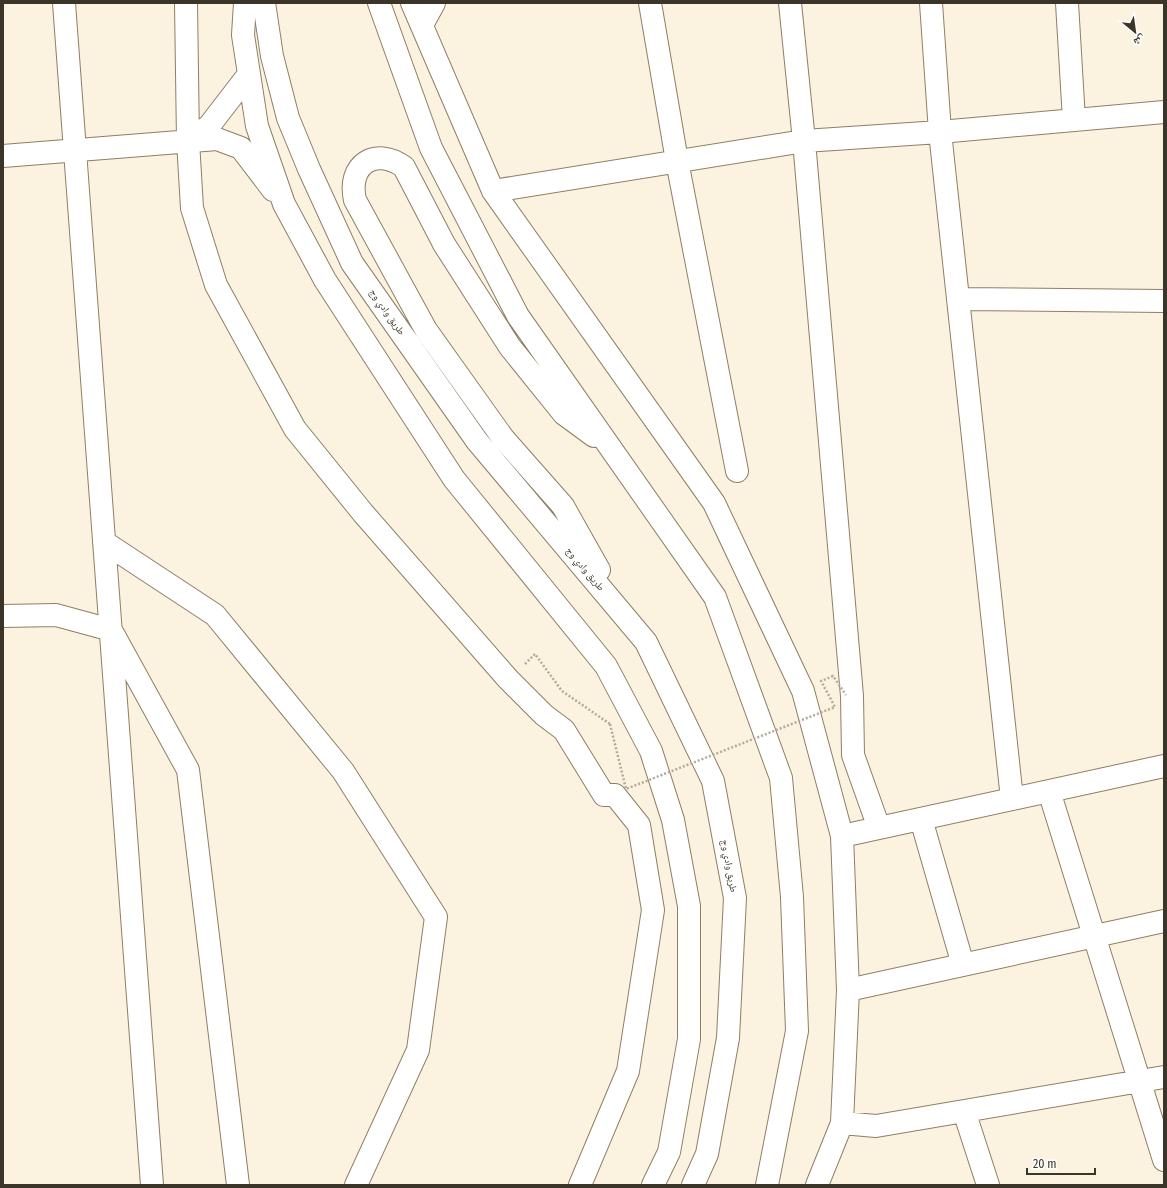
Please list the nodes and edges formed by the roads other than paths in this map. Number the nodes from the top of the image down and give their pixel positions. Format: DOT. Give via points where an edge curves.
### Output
graph roads {
  1 [pos="64,3"];
  2 [pos="186,3"];
  3 [pos="245,3"];
  4 [pos="264,3"];
  5 [pos="379,3"];
  6 [pos="412,3"];
  7 [pos="434,3"];
  8 [pos="650,3"];
  9 [pos="790,3"];
  10 [pos="931,3"];
  11 [pos="1067,3"];
  12 [pos="422,25"];
  13 [pos="249,74"];
  14 [pos="1164,112"];
  15 [pos="1074,120"];
  16 [pos="940,132"];
  17 [pos="188,141"];
  18 [pos="804,141"];
  19 [pos="75,150"];
  20 [pos="3,156"];
  21 [pos="677,161"];
  22 [pos="493,191"];
  23 [pos="284,204"];
  24 [pos="958,299"];
  25 [pos="1164,301"];
  26 [pos="610,448"];
  27 [pos="737,471"];
  28 [pos="104,542"];
  29 [pos="3,616"];
  30 [pos="626,618"];
  31 [pos="111,630"];
  32 [pos="1164,766"];
  33 [pos="1049,792"];
  34 [pos="1012,799"];
  35 [pos="921,819"];
  36 [pos="879,828"];
  37 [pos="842,836"];
  38 [pos="1164,921"];
  39 [pos="1095,936"];
  40 [pos="963,965"];
  41 [pos="848,990"];
  42 [pos="1164,1077"];
  43 [pos="1140,1081"];
  44 [pos="964,1111"];
  45 [pos="842,1123"];
  46 [pos="1164,1160"];
  47 [pos="152,1185"];
  48 [pos="238,1185"];
  49 [pos="356,1185"];
  50 [pos="580,1185"];
  51 [pos="653,1185"];
  52 [pos="693,1185"];
  53 [pos="767,1185"];
  54 [pos="817,1185"];
  55 [pos="988,1185"];
  1 -- 19 [label="street"];
  2 -- 17 [label="street"];
  3 -- 13 [label="street" via="243,35"];
  4 -- 30 [label="street, طريق وادي وج" via="272,56 288,118 352,263 477,441"];
  5 -- 26 [label="street" via="431,148 518,316"];
  6 -- 12 [label="street"];
  7 -- 12 [label="street"];
  8 -- 21 [label="street"];
  9 -- 18 [label="street"];
  10 -- 16 [label="street"];
  11 -- 15 [label="street"];
  12 -- 22 [label="street"];
  13 -- 17 [label="street" via="209,126"];
  13 -- 23 [label="street" via="257,126"];
  14 -- 15 [label="street"];
  15 -- 16 [label="street"];
  16 -- 18 [label="street"];
  16 -- 24 [label="street"];
  17 -- 19 [label="street"];
  17 -- 23 [label="street" via="217,139 241,148"];
  17 -- 50 [label="street" via="192,208 216,285 295,429 363,513 508,679 544,715 564,730 604,795 616,795 639,825 653,910 628,1071"];
  18 -- 21 [label="street"];
  18 -- 36 [label="street" via="853,755"];
  19 -- 20 [label="street"];
  19 -- 28 [label="street"];
  21 -- 22 [label="street"];
  21 -- 27 [label="street"];
  22 -- 37 [label="street" via="714,503 803,690"];
  23 -- 51 [label="street" via="325,280 454,479 606,666 651,751 674,820 689,906 689,1039 669,1152"];
  24 -- 25 [label="street"];
  24 -- 34 [label="street"];
  26 -- 30 [label="street" via="564,414 510,347 444,244 404,167 385,158 365,163 353,180 355,200 426,330 503,438 562,506"];
  26 -- 53 [label="street" via="715,598 781,778 792,897 797,1031"];
  28 -- 31 [label="street"];
  28 -- 49 [label="street" via="215,615 343,771 436,917 418,1050"];
  29 -- 31 [label="street" via="56,615"];
  30 -- 52 [label="street, طريق وادي وج" via="646,642 713,782 735,898 728,1038 707,1154"];
  31 -- 47 [label="street"];
  31 -- 48 [label="street" via="188,770"];
  32 -- 33 [label="street"];
  33 -- 34 [label="street"];
  33 -- 39 [label="street"];
  34 -- 35 [label="street"];
  35 -- 36 [label="street"];
  35 -- 40 [label="street"];
  36 -- 37 [label="street"];
  37 -- 41 [label="street"];
  38 -- 39 [label="street"];
  39 -- 40 [label="street"];
  39 -- 43 [label="street"];
  40 -- 41 [label="street"];
  41 -- 45 [label="street"];
  42 -- 43 [label="street"];
  43 -- 44 [label="street"];
  43 -- 46 [label="street"];
  44 -- 45 [label="street" via="876,1126"];
  44 -- 55 [label="street"];
  45 -- 54 [label="street"];
}
